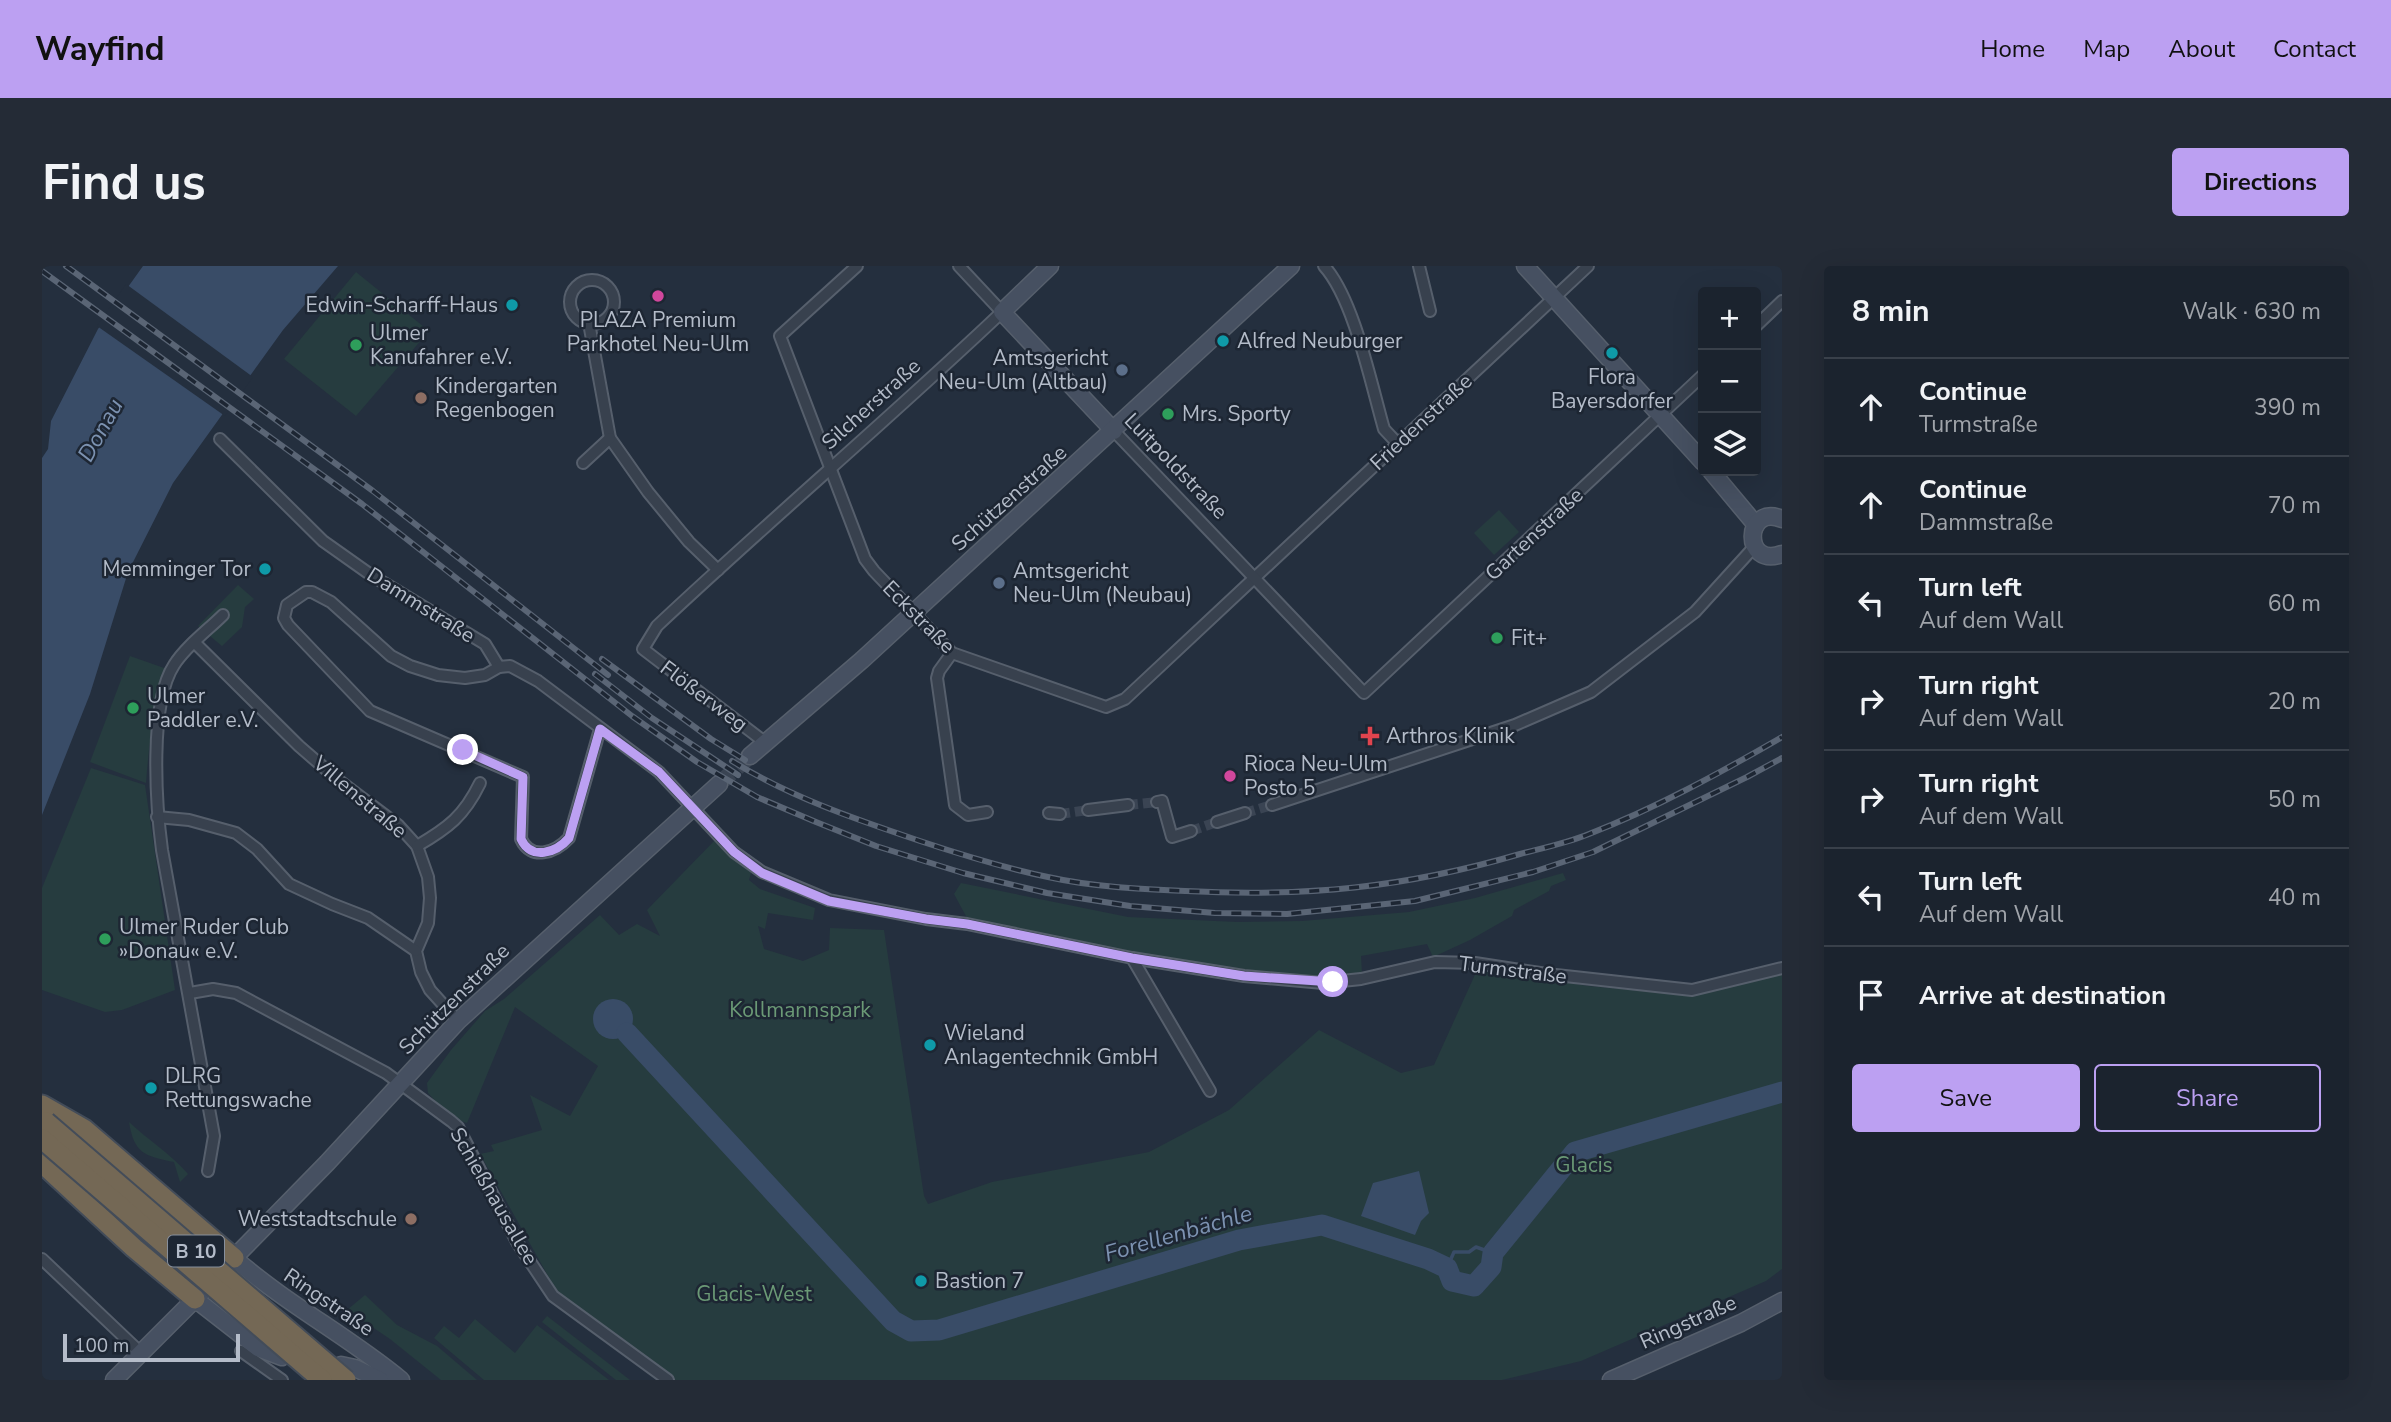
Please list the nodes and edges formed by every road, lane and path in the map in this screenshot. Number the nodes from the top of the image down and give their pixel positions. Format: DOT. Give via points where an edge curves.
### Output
graph roads {
  1 [pos="857,266"];
  2 [pos="959,266"];
  3 [pos="1050,266"];
  4 [pos="1291,266"];
  5 [pos="1324,266"];
  6 [pos="1419,266"];
  7 [pos="1525,266"];
  8 [pos="1588,266"];
  9 [pos="1554,298"];
  10 [pos="1782,302"];
  11 [pos="1430,311"];
  12 [pos="1002,312"];
  13 [pos="1761,321"];
  14 [pos="589,323"];
  15 [pos="1698,380"];
  16 [pos="1661,415"];
  17 [pos="1114,431"];
  18 [pos="610,438"];
  19 [pos="220,439"];
  20 [pos="1398,444"];
  21 [pos="1698,456"];
  22 [pos="583,463"];
  23 [pos="831,468"];
  24 [pos="1716,476"];
  25 [pos="1770,518"];
  26 [pos="1753,552"];
  27 [pos="1782,554"];
  28 [pos="718,570"];
  29 [pos="1255,578"];
  30 [pos="914,612"];
  31 [pos="223,615"];
  32 [pos="195,643"];
  33 [pos="643,649"];
  34 [pos="952,653"];
  35 [pos="499,667"];
  36 [pos="1364,694"];
  37 [pos="600,729"];
  38 [pos="766,743"];
  39 [pos="750,756"];
  40 [pos="481,783"];
  41 [pos="719,784"];
  42 [pos="1157,802"];
  43 [pos="1272,804"];
  44 [pos="1128,805"];
  45 [pos="693,808"];
  46 [pos="1088,810"];
  47 [pos="986,812"];
  48 [pos="1245,813"];
  49 [pos="157,817"];
  50 [pos="1217,822"];
  51 [pos="1191,831"];
  52 [pos="417,846"];
  53 [pos="416,951"];
  54 [pos="1132,958"];
  55 [pos="1782,968"];
  56 [pos="190,993"];
  57 [pos="458,1021"];
  58 [pos="400,1083"];
  59 [pos="1210,1091"];
  60 [pos="43,1121"];
  61 [pos="42,1163"];
  62 [pos="208,1171"];
  63 [pos="42,1259"];
  64 [pos="230,1262"];
  65 [pos="199,1294"];
  66 [pos="1782,1301"];
  67 [pos="241,1351"];
  68 [pos="141,1353"];
  69 [pos="282,1357"];
  70 [pos="343,1373"];
  71 [pos="114,1380"];
  72 [pos="282,1380"];
  73 [pos="323,1380"];
  74 [pos="380,1380"];
  75 [pos="401,1380"];
  76 [pos="668,1380"];
  77 [pos="1611,1380"];
  1 -- 23 [label="street, Eckstraße" via="780,336"];
  2 -- 12 [label="street, Luitpoldstraße"];
  3 -- 12 [label="street, Silcherstraße"];
  4 -- 17 [label="street, Schützenstraße"];
  5 -- 20 [label="street" via="1348,308 1384,429"];
  6 -- 11 [label="street"];
  7 -- 9 [label="street"];
  8 -- 9 [label="street, Friedenstraße"];
  9 -- 16 [label="street"];
  9 -- 20 [label="street, Friedenstraße"];
  10 -- 13 [label="street"];
  12 -- 17 [label="street, Luitpoldstraße"];
  12 -- 23 [label="street, Silcherstraße"];
  14 -- 14 [label="street" via="604,320 613,307 609,287 595,280 581,283 571,297 575,315"];
  14 -- 18 [label="street"];
  15 -- 16 [label="street, Gartenstraße"];
  16 -- 21 [label="street"];
  16 -- 36 [label="street, Gartenstraße"];
  17 -- 29 [label="street, Luitpoldstraße"];
  17 -- 30 [label="street, Schützenstraße"];
  18 -- 22 [label="street"];
  18 -- 28 [label="street" via="648,492"];
  19 -- 35 [label="street, Dammstraße" via="323,541 485,644"];
  20 -- 29 [label="street, Friedenstraße"];
  23 -- 28 [label="street, Silcherstraße"];
  23 -- 30 [label="street, Eckstraße" via="865,559"];
  24 -- 25 [label="street" via="1741,509"];
  25 -- 26 [label="street" via="1752,533"];
  26 -- 27 [label="street"];
  26 -- 43 [label="street" via="1695,612 1591,692 1515,725"];
  28 -- 33 [label="street, Silcherstraße" via="657,626"];
  29 -- 34 [label="street, Eckstraße" via="1125,699 1106,707"];
  29 -- 36 [label="street, Luitpoldstraße"];
  30 -- 34 [label="street, Eckstraße"];
  30 -- 38 [label="street, Schützenstraße"];
  31 -- 32 [label="street"];
  32 -- 49 [label="street" via="174,665 162,705"];
  32 -- 52 [label="street, Villenstraße" via="299,746 398,825"];
  33 -- 38 [label="street, Flößerweg"];
  34 -- 47 [label="street" via="937,678 955,805 968,815"];
  35 -- 37 [label="street" via="510,666 538,681"];
  35 -- 37 [label="street" via="465,678 410,666 312,592 298,595 285,610 288,625 370,711 523,777 521,839 533,852 555,850 569,838"];
  37 -- 45 [label="street" via="659,772"];
  38 -- 39 [label="street, Schützenstraße"];
  40 -- 52 [label="street" via="453,823"];
  41 -- 45 [label="street, Schützenstraße"];
  42 -- 51 [label="street" via="1161,801 1172,837"];
  44 -- 46 [label="street"];
  45 -- 54 [label="street, Turmstraße" via="734,852 762,873 829,901"];
  45 -- 57 [label="street, Schützenstraße"];
  48 -- 50 [label="street"];
  49 -- 53 [label="street" via="236,833 289,884 368,918"];
  49 -- 56 [label="street"];
  52 -- 53 [label="street, Villenstraße" via="430,898 428,923"];
  53 -- 57 [label="street" via="430,990"];
  54 -- 55 [label="street, Turmstraße" via="1323,983 1435,962 1475,963 1692,990"];
  54 -- 59 [label="street"];
  56 -- 58 [label="street, Schießhausallee" via="236,992"];
  56 -- 62 [label="street" via="214,1136"];
  57 -- 58 [label="street, Schützenstraße"];
  58 -- 64 [label="street, Schützenstraße"];
  58 -- 76 [label="street, Schießhausallee" via="458,1127 517,1242 553,1296"];
  60 -- 64 [label="highway" via="84,1129"];
  60 -- 70 [label="highway, B 10, bridge"];
  60 -- 73 [label="highway, B 10, bridge"];
  61 -- 65 [label="highway" via="134,1248"];
  63 -- 68 [label="street"];
  64 -- 75 [label="street, Ringstraße"];
  65 -- 68 [label="street"];
  65 -- 69 [label="street" via="258,1348"];
  66 -- 77 [label="street, Ringstraße"];
  67 -- 72 [label="street"];
  68 -- 71 [label="street"];
  70 -- 74 [label="street, Ringstraße" via="355,1368"];
}
